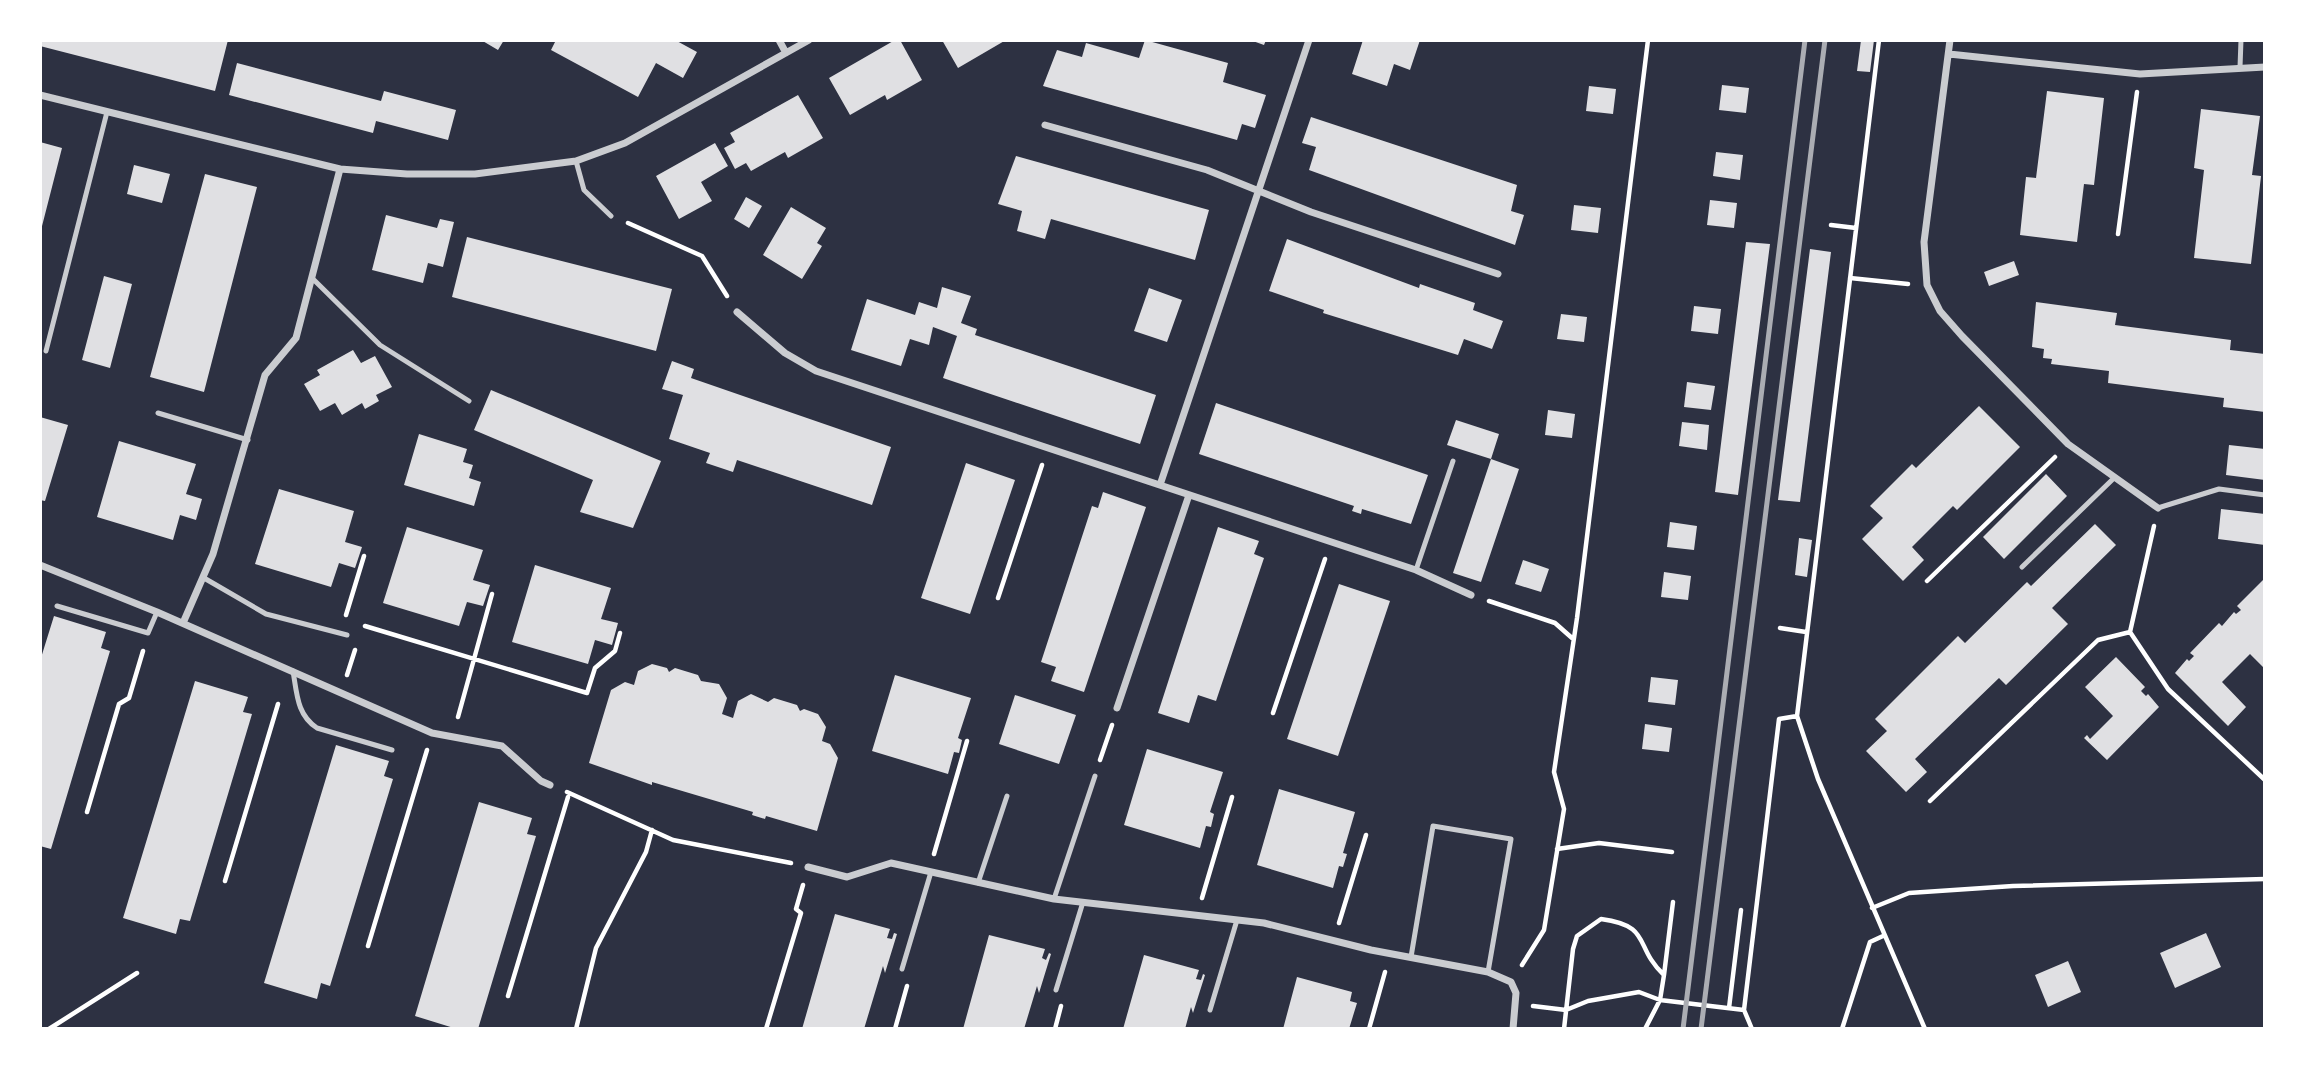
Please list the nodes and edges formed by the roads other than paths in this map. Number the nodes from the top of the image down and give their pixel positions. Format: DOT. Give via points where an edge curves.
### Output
graph roads {
  1 [pos="779,40"];
  2 [pos="809,40"];
  3 [pos="1310,40"];
  4 [pos="1950,40"];
  5 [pos="2241,40"];
  6 [pos="786,53"];
  7 [pos="1949,54"];
  8 [pos="2240,67"];
  9 [pos="2265,67"];
  10 [pos="40,95"];
  11 [pos="107,112"];
  12 [pos="1045,125"];
  13 [pos="576,161"];
  14 [pos="340,169"];
  15 [pos="1259,191"];
  16 [pos="611,216"];
  17 [pos="1498,274"];
  18 [pos="312,278"];
  19 [pos="737,312"];
  20 [pos="46,351"];
  21 [pos="469,401"];
  22 [pos="158,413"];
  23 [pos="248,440"];
  24 [pos="1453,461"];
  25 [pos="2113,479"];
  26 [pos="1160,485"];
  27 [pos="1189,495"];
  28 [pos="2265,495"];
  29 [pos="2158,508"];
  30 [pos="40,565"];
  31 [pos="2022,567"];
  32 [pos="1416,570"];
  33 [pos="204,578"];
  34 [pos="1471,596"];
  35 [pos="57,606"];
  36 [pos="157,612"];
  37 [pos="183,623"];
  38 [pos="348,635"];
  39 [pos="293,671"];
  40 [pos="1117,708"];
  41 [pos="392,750"];
  42 [pos="1095,776"];
  43 [pos="550,785"];
  44 [pos="1007,796"];
  45 [pos="808,867"];
  46 [pos="931,872"];
  47 [pos="978,883"];
  48 [pos="1054,899"];
  49 [pos="1083,902"];
  50 [pos="1237,920"];
  51 [pos="1411,957"];
  52 [pos="902,969"];
  53 [pos="1488,972"];
  54 [pos="1056,990"];
  55 [pos="1210,1010"];
  56 [pos="1513,1029"];
  1 -- 6 [label="street"];
  2 -- 6 [label="street"];
  3 -- 15 [label="street"];
  4 -- 7 [label="street"];
  5 -- 8 [label="lane"];
  6 -- 13 [label="street" via="636,137"];
  7 -- 8 [label="street" via="2140,74"];
  7 -- 25 [label="street" via="1924,243 1927,285 1962,336 2068,444"];
  8 -- 9 [label="street"];
  10 -- 11 [label="street"];
  11 -- 14 [label="street"];
  11 -- 20 [label="lane"];
  12 -- 15 [label="street" via="1207,170"];
  13 -- 14 [label="street" via="475,174"];
  13 -- 16 [label="lane" via="584,190"];
  14 -- 18 [label="street"];
  15 -- 17 [label="street"];
  15 -- 26 [label="street"];
  18 -- 21 [label="lane" via="380,345"];
  18 -- 23 [label="street" via="296,338 265,374"];
  19 -- 26 [label="street" via="785,353 816,371"];
  22 -- 23 [label="lane"];
  23 -- 33 [label="street"];
  24 -- 32 [label="lane"];
  25 -- 29 [label="street"];
  25 -- 31 [label="lane"];
  26 -- 27 [label="street"];
  27 -- 32 [label="street"];
  27 -- 40 [label="street"];
  28 -- 29 [label="lane" via="2219,489"];
  30 -- 36 [label="street"];
  32 -- 34 [label="street"];
  33 -- 37 [label="street"];
  33 -- 38 [label="lane" via="266,614"];
  35 -- 36 [label="lane" via="148,633"];
  36 -- 37 [label="street"];
  37 -- 39 [label="street"];
  39 -- 41 [label="lane" via="301,713 308,722"];
  39 -- 43 [label="street" via="432,733 502,746"];
  42 -- 48 [label="lane"];
  44 -- 47 [label="lane"];
  45 -- 46 [label="street" via="847,877 891,863"];
  46 -- 47 [label="street"];
  46 -- 52 [label="lane"];
  47 -- 48 [label="street"];
  48 -- 49 [label="street"];
  49 -- 50 [label="street"];
  49 -- 54 [label="lane"];
  50 -- 51 [label="street"];
  50 -- 55 [label="lane"];
  51 -- 53 [label="street"];
  51 -- 53 [label="lane" via="1433,826 1511,839"];
  53 -- 56 [label="street" via="1510,982 1517,1004"];
}
